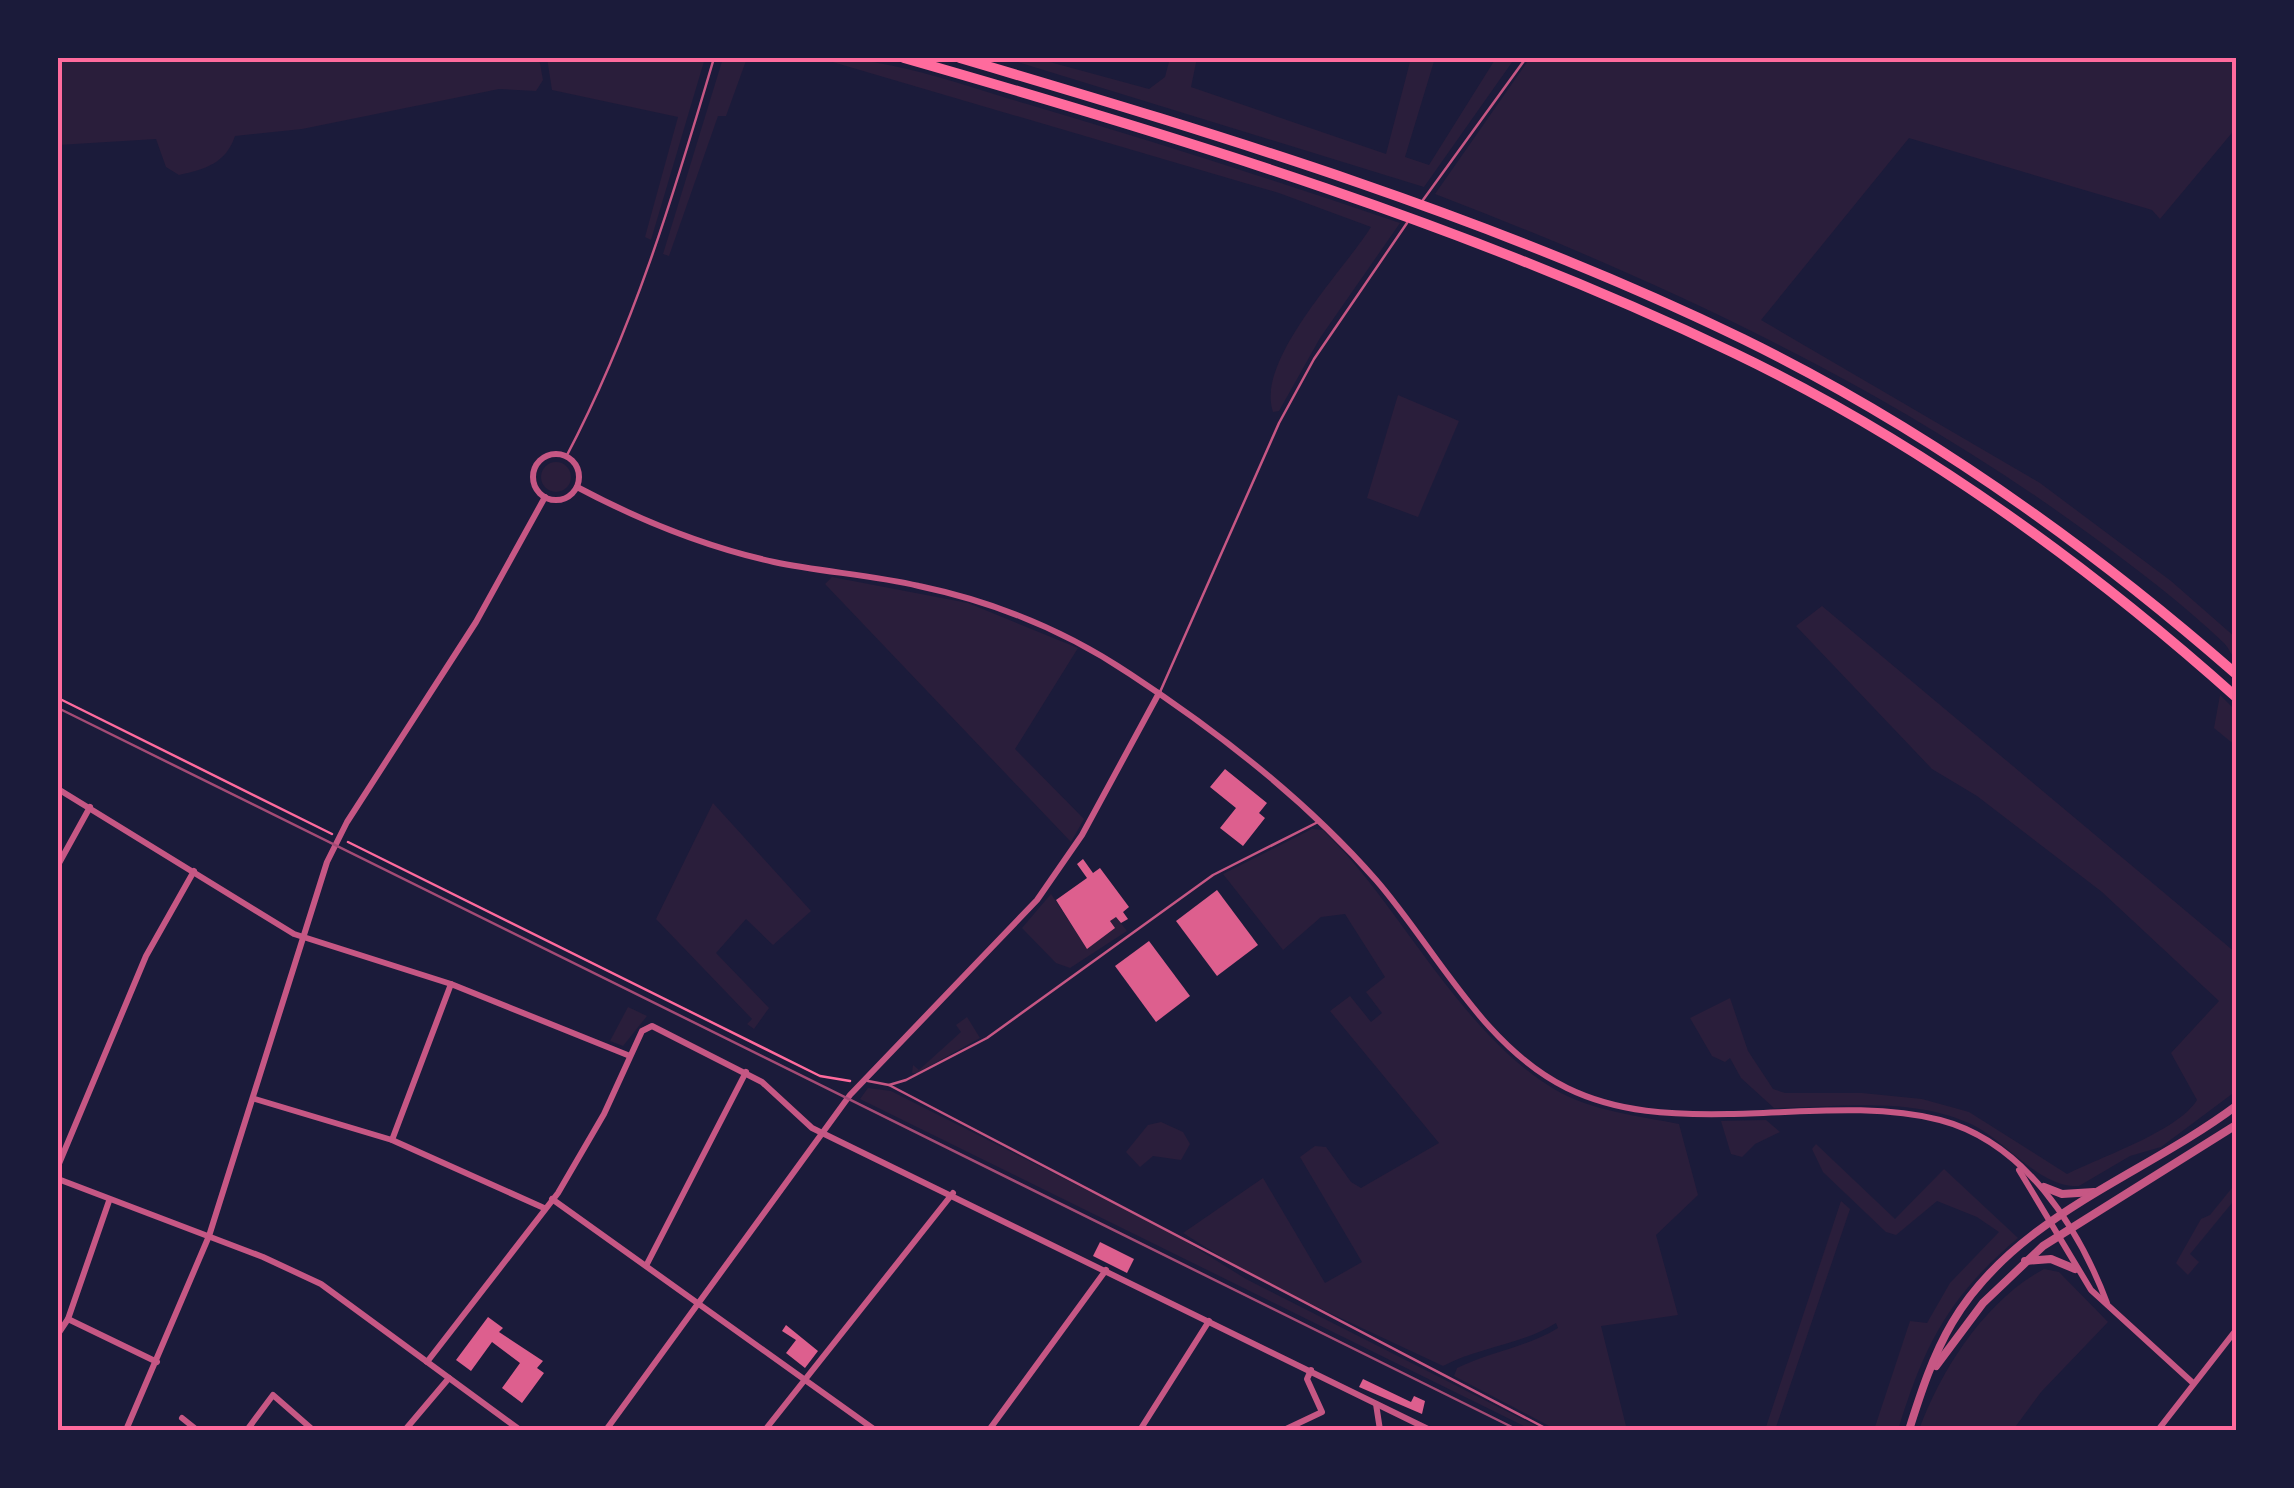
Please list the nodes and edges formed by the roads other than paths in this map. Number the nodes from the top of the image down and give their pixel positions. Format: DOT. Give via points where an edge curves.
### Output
graph roads {
  1 [pos="714,58"];
  2 [pos="904,58"];
  3 [pos="960,58"];
  4 [pos="1526,58"];
  5 [pos="566,457"];
  6 [pos="577,488"];
  7 [pos="545,498"];
  8 [pos="2236,674"];
  9 [pos="1160,694"];
  10 [pos="2236,696"];
  11 [pos="58,790"];
  12 [pos="90,807"];
  13 [pos="1320,821"];
  14 [pos="58,864"];
  15 [pos="194,871"];
  16 [pos="303,937"];
  17 [pos="451,984"];
  18 [pos="630,1056"];
  19 [pos="746,1072"];
  20 [pos="861,1082"];
  21 [pos="889,1085"];
  22 [pos="255,1099"];
  23 [pos="2236,1106"];
  24 [pos="2236,1125"];
  25 [pos="823,1132"];
  26 [pos="392,1140"];
  27 [pos="58,1166"];
  28 [pos="2017,1167"];
  29 [pos="58,1179"];
  30 [pos="2044,1186"];
  31 [pos="2098,1192"];
  32 [pos="952,1193"];
  33 [pos="552,1199"];
  34 [pos="109,1200"];
  35 [pos="544,1208"];
  36 [pos="2060,1215"];
  37 [pos="2050,1221"];
  38 [pos="2068,1228"];
  39 [pos="2057,1235"];
  40 [pos="208,1236"];
  41 [pos="2025,1261"];
  42 [pos="648,1264"];
  43 [pos="1106,1270"];
  44 [pos="2076,1270"];
  45 [pos="699,1302"];
  46 [pos="2107,1303"];
  47 [pos="68,1318"];
  48 [pos="1209,1321"];
  49 [pos="2236,1330"];
  50 [pos="58,1334"];
  51 [pos="157,1362"];
  52 [pos="427,1362"];
  53 [pos="1311,1370"];
  54 [pos="449,1378"];
  55 [pos="1928,1378"];
  56 [pos="806,1380"];
  57 [pos="2193,1383"];
  58 [pos="1376,1404"];
  59 [pos="182,1418"];
  60 [pos="126,1430"];
  61 [pos="196,1430"];
  62 [pos="248,1430"];
  63 [pos="314,1430"];
  64 [pos="405,1430"];
  65 [pos="520,1430"];
  66 [pos="606,1430"];
  67 [pos="765,1430"];
  68 [pos="874,1430"];
  69 [pos="989,1430"];
  70 [pos="1140,1430"];
  71 [pos="1284,1430"];
  72 [pos="1380,1430"];
  73 [pos="1430,1430"];
  74 [pos="1549,1430"];
  75 [pos="1909,1430"];
  76 [pos="2158,1430"];
  1 -- 5 [label="lane" via="653,256"];
  2 -- 10 [label="highway" via="1335,190 1502,252 1736,354 1991,503 2124,600"];
  3 -- 8 [label="highway" via="1353,178 1507,236 1743,340 2041,516"];
  4 -- 9 [label="lane" via="1314,358 1278,423"];
  5 -- 6 [label="street" via="577,467"];
  5 -- 7 [label="street" via="552,455 536,467 534,480"];
  6 -- 7 [label="street" via="566,498"];
  6 -- 9 [label="street" via="746,555 986,604 1075,640"];
  7 -- 16 [label="street" via="476,622 338,838"];
  9 -- 13 [label="street"];
  9 -- 20 [label="street" via="1082,835 1037,900"];
  11 -- 12 [label="street"];
  12 -- 14 [label="street"];
  12 -- 15 [label="street"];
  13 -- 21 [label="lane" via="1213,875 987,1038"];
  13 -- 28 [label="street" via="1489,1024 1538,1072 1565,1087 1654,1112 1935,1119 1978,1137"];
  15 -- 16 [label="street"];
  15 -- 27 [label="street" via="146,956"];
  16 -- 17 [label="street"];
  16 -- 22 [label="street"];
  17 -- 18 [label="street"];
  17 -- 26 [label="street"];
  18 -- 19 [label="street" via="642,1030 652,1026"];
  18 -- 33 [label="street" via="585,1152"];
  19 -- 25 [label="street"];
  19 -- 42 [label="street"];
  20 -- 21 [label="lane"];
  20 -- 25 [label="street"];
  21 -- 74 [label="lane"];
  22 -- 26 [label="street"];
  22 -- 40 [label="street"];
  23 -- 31 [label="street"];
  24 -- 38 [label="street"];
  25 -- 32 [label="street"];
  25 -- 45 [label="street"];
  26 -- 35 [label="street"];
  28 -- 30 [label="street"];
  28 -- 37 [label="street"];
  29 -- 34 [label="street"];
  30 -- 31 [label="street" via="2070,1194"];
  30 -- 36 [label="street"];
  31 -- 36 [label="street"];
  32 -- 43 [label="street"];
  32 -- 56 [label="street"];
  33 -- 35 [label="street"];
  33 -- 42 [label="street"];
  34 -- 40 [label="street"];
  34 -- 47 [label="street"];
  35 -- 52 [label="street"];
  36 -- 37 [label="street"];
  36 -- 38 [label="street"];
  37 -- 39 [label="street"];
  37 -- 55 [label="street" via="1969,1297"];
  38 -- 39 [label="street"];
  38 -- 46 [label="street"];
  39 -- 41 [label="street"];
  39 -- 44 [label="street"];
  40 -- 51 [label="street"];
  40 -- 52 [label="street" via="321,1284"];
  41 -- 44 [label="street" via="2051,1259"];
  41 -- 55 [label="street" via="1982,1303"];
  42 -- 45 [label="street"];
  43 -- 48 [label="street"];
  43 -- 69 [label="street"];
  44 -- 46 [label="street"];
  45 -- 56 [label="street"];
  45 -- 66 [label="street"];
  46 -- 57 [label="street"];
  47 -- 50 [label="street"];
  47 -- 51 [label="street"];
  48 -- 53 [label="street"];
  48 -- 70 [label="street"];
  49 -- 57 [label="street"];
  51 -- 60 [label="street"];
  52 -- 54 [label="street"];
  53 -- 58 [label="street"];
  53 -- 71 [label="street" via="1307,1379 1322,1412"];
  54 -- 64 [label="street"];
  54 -- 65 [label="street"];
  55 -- 75 [label="street"];
  56 -- 67 [label="street"];
  56 -- 68 [label="street"];
  57 -- 76 [label="street"];
  58 -- 72 [label="street"];
  58 -- 73 [label="street"];
  59 -- 61 [label="street"];
  62 -- 63 [label="street" via="272,1395"];
}
